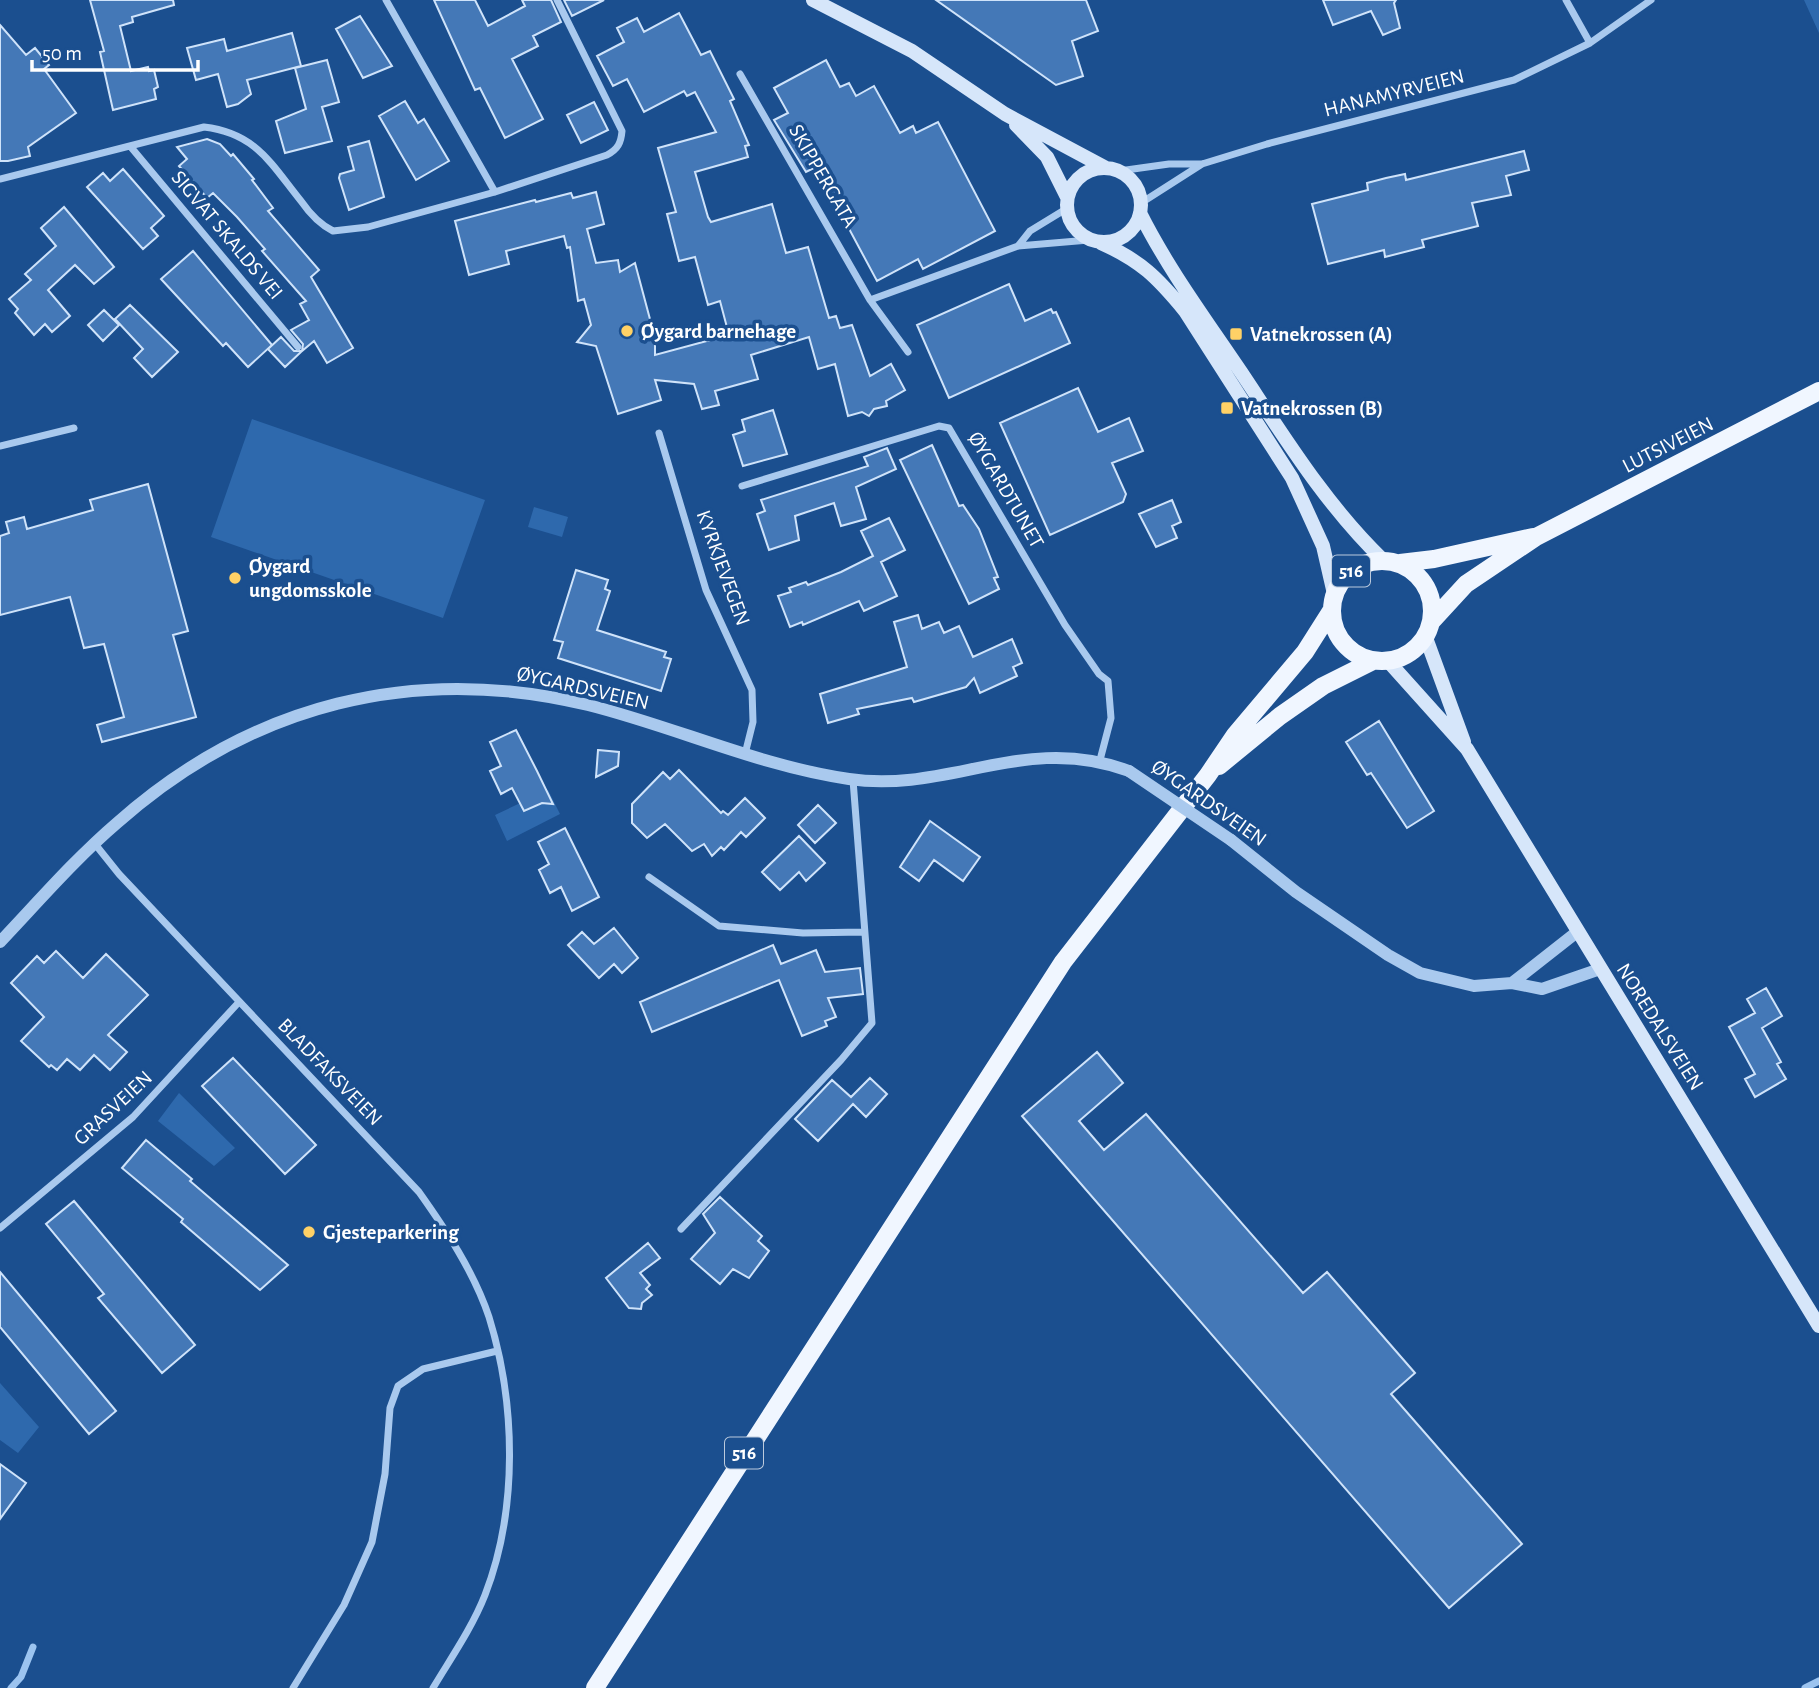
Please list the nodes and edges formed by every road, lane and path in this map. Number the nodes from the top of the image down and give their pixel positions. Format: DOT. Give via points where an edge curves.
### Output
graph roads {
  1 [pos="386,0"];
  2 [pos="558,0"];
  3 [pos="813,0"];
  4 [pos="1566,0"];
  5 [pos="1651,0"];
  6 [pos="836,5"];
  7 [pos="1590,43"];
  8 [pos="740,74"];
  9 [pos="1006,114"];
  10 [pos="130,146"];
  11 [pos="1202,164"];
  12 [pos="1113,170"];
  13 [pos="0,179"];
  14 [pos="495,192"];
  15 [pos="1067,203"];
  16 [pos="1141,208"];
  17 [pos="1095,241"];
  18 [pos="1018,246"];
  19 [pos="870,300"];
  20 [pos="298,347"];
  21 [pos="908,352"];
  22 [pos="1819,391"];
  23 [pos="74,428"];
  24 [pos="659,433"];
  25 [pos="0,446"];
  26 [pos="743,486"];
  27 [pos="1536,537"];
  28 [pos="1391,562"];
  29 [pos="1333,603"];
  30 [pos="1429,630"];
  31 [pos="1380,661"];
  32 [pos="1467,750"];
  33 [pos="745,754"];
  34 [pos="1100,760"];
  35 [pos="1208,775"];
  36 [pos="853,780"];
  37 [pos="95,844"];
  38 [pos="649,877"];
  39 [pos="863,932"];
  40 [pos="1577,932"];
  41 [pos="0,942"];
  42 [pos="1600,969"];
  43 [pos="1512,983"];
  44 [pos="239,1002"];
  45 [pos="0,1228"];
  46 [pos="681,1229"];
  47 [pos="1819,1326"];
  48 [pos="497,1351"];
  49 [pos="293,1688"];
  50 [pos="433,1688"];
  51 [pos="595,1688"];
  1 -- 14 [label="street"];
  2 -- 14 [label="street" via="622,131 621,142 607,155"];
  3 -- 6 [label="main road"];
  4 -- 7 [label="street"];
  5 -- 7 [label="street, HANAMYRVEIEN"];
  6 -- 9 [label="main road"];
  7 -- 11 [label="street, HANAMYRVEIEN" via="1495,86"];
  8 -- 19 [label="street, SKIPPERGATA"];
  9 -- 12 [label="main road"];
  9 -- 15 [label="main road" via="1047,157"];
  10 -- 13 [label="street"];
  10 -- 14 [label="street" via="204,127 228,130 261,151 312,215 333,231 368,227"];
  10 -- 20 [label="street, SIGVAT SKALDS VEI"];
  11 -- 12 [label="street, HANAMYRVEIEN"];
  11 -- 16 [label="street, HANAMYRVEIEN"];
  12 -- 15 [label="main road" via="1082,175 1072,184"];
  12 -- 16 [label="main road" via="1138,190"];
  15 -- 17 [label="main road" via="1078,232"];
  15 -- 18 [label="street"];
  16 -- 17 [label="main road" via="1126,235"];
  16 -- 28 [label="main road" via="1195,304 1308,472 1347,525"];
  17 -- 18 [label="street"];
  17 -- 29 [label="main road" via="1135,258 1185,311 1292,478 1323,546"];
  18 -- 19 [label="street"];
  19 -- 21 [label="street, SKIPPERGATA"];
  22 -- 27 [label="main road, LUTSIVEIEN / 516"];
  23 -- 25 [label="street"];
  24 -- 33 [label="street, KYRKJEVEGEN" via="706,590 752,690 753,722"];
  26 -- 34 [label="street, ØYGARDTUNET" via="939,426 949,428 1065,625 1108,681 1111,718"];
  27 -- 28 [label="main road, LUTSIVEIEN / 516" via="1434,559"];
  27 -- 30 [label="main road, LUTSIVEIEN / 516" via="1465,584"];
  28 -- 29 [label="main road, 516" via="1356,567 1343,579"];
  28 -- 30 [label="main road, 516" via="1415,572 1427,585 1433,604"];
  29 -- 31 [label="main road, 516" via="1339,638 1352,651"];
  29 -- 35 [label="main road, 516" via="1306,652 1235,734"];
  30 -- 31 [label="main road, 516" via="1414,651"];
  30 -- 32 [label="main road, NOREDALSVEIEN"];
  31 -- 32 [label="main road, NOREDALSVEIEN"];
  31 -- 35 [label="main road, 516" via="1303,700"];
  32 -- 40 [label="main road, NOREDALSVEIEN"];
  33 -- 36 [label="street, ØYGARDSVEIEN"];
  33 -- 37 [label="street, ØYGARDSVEIEN" via="637,718 537,693 472,687 390,692 302,713 258,731 168,784"];
  34 -- 36 [label="street, ØYGARDSVEIEN" via="1027,758 928,776"];
  34 -- 43 [label="street, ØYGARDSVEIEN, bridge" via="1129,771 1231,840 1388,956 1420,973 1474,986"];
  35 -- 51 [label="main road, 516" via="1063,962"];
  36 -- 39 [label="street"];
  37 -- 41 [label="street, ØYGARDSVEIEN"];
  37 -- 44 [label="street, BLADFAKSVEIEN"];
  38 -- 39 [label="street" via="719,926"];
  39 -- 46 [label="street" via="872,1023"];
  40 -- 42 [label="main road, NOREDALSVEIEN"];
  40 -- 43 [label="street"];
  42 -- 43 [label="street, ØYGARDSVEIEN" via="1542,989"];
  42 -- 47 [label="main road, NOREDALSVEIEN"];
  44 -- 45 [label="street, GRASVEIEN" via="133,1117"];
  44 -- 48 [label="street, BLADFAKSVEIEN" via="419,1192 468,1270"];
  48 -- 49 [label="street" via="423,1369 398,1386 390,1408 385,1474 372,1542 344,1605"];
  48 -- 50 [label="street, BLADFAKSVEIEN" via="509,1434 498,1552 474,1619"];
}
